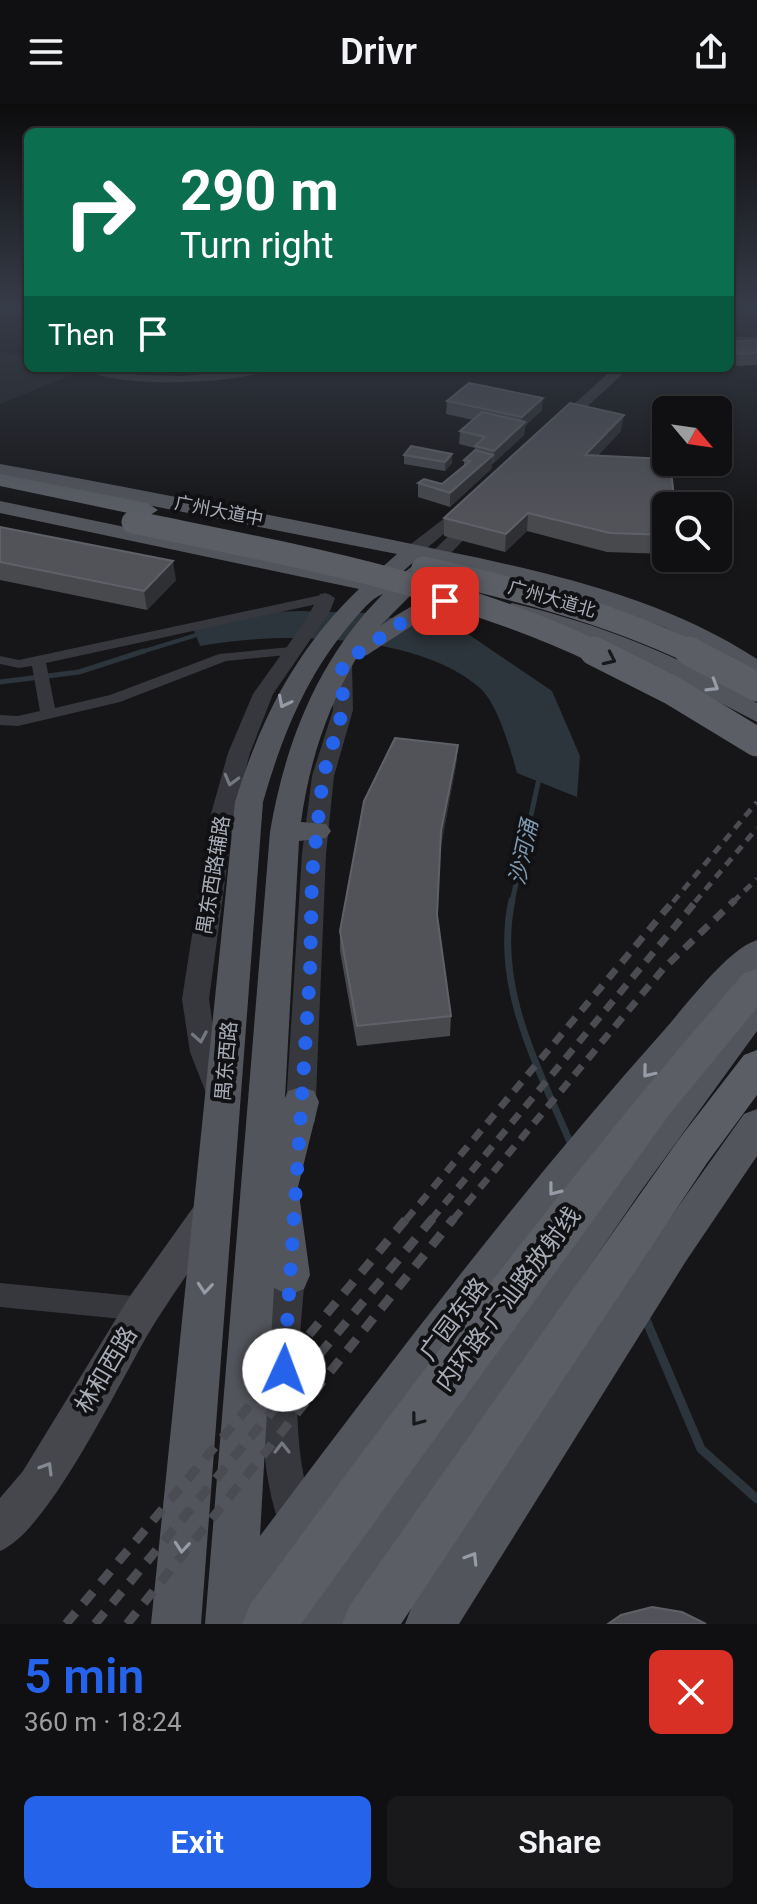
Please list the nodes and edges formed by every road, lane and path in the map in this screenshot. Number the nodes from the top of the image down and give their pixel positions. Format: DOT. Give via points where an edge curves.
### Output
graph roads {
  1 [pos="118,376"];
  2 [pos="214,376"];
  3 [pos="615,376"];
  4 [pos="627,376"];
  5 [pos="578,415"];
  6 [pos="550,440"];
  7 [pos="0,470"];
  8 [pos="0,480"];
  9 [pos="0,494"];
  10 [pos="0,507"];
  11 [pos="140,516"];
  12 [pos="413,551"];
  13 [pos="437,557"];
  14 [pos="287,568"];
  15 [pos="372,586"];
  16 [pos="400,590"];
  17 [pos="326,598"];
  18 [pos="455,599"];
  19 [pos="334,640"];
  20 [pos="0,660"];
  21 [pos="38,662"];
  22 [pos="757,670"];
  23 [pos="757,687"];
  24 [pos="47,709"];
  25 [pos="757,714"];
  26 [pos="0,720"];
  27 [pos="757,742"];
  28 [pos="316,831"];
  29 [pos="285,832"];
  30 [pos="231,841"];
  31 [pos="757,952"];
  32 [pos="277,983"];
  33 [pos="757,983"];
  34 [pos="233,984"];
  35 [pos="757,1007"];
  36 [pos="275,1022"];
  37 [pos="229,1025"];
  38 [pos="757,1034"];
  39 [pos="757,1066"];
  40 [pos="222,1099"];
  41 [pos="285,1101"];
  42 [pos="757,1125"];
  43 [pos="212,1209"];
  44 [pos="617,1210"];
  45 [pos="272,1274"];
  46 [pos="0,1295"];
  47 [pos="143,1309"];
  48 [pos="507,1367"];
  49 [pos="298,1523"];
  50 [pos="0,1530"];
  51 [pos="239,1622"];
  52 [pos="176,1624"];
  53 [pos="314,1624"];
  54 [pos="351,1624"];
  55 [pos="369,1624"];
  56 [pos="430,1624"];
  1 -- 2 [label="street"];
  3 -- 5 [label="street"];
  4 -- 5 [label="street"];
  5 -- 6 [label="street"];
  7 -- 12 [label="main road, 广州大道中"];
  8 -- 11 [label="highway, 广州大道中"];
  9 -- 11 [label="highway"];
  10 -- 14 [label="main road"];
  11 -- 23 [label="highway, 广州大道北, bridge" via="475,579 572,604 665,638"];
  11 -- 27 [label="highway, 广州大道北, one-way, bridge" via="486,607 639,673"];
  12 -- 13 [label="main road, 广州大道中"];
  12 -- 13 [label="street" via="483,502"];
  12 -- 15 [label="main road, 禺东西路"];
  13 -- 16 [label="main road, 禺东西路"];
  13 -- 22 [label="main road, 广州大道北" via="646,613 702,636"];
  14 -- 15 [label="main road, 广州大道北"];
  14 -- 17 [label="main road" via="310,578"];
  15 -- 16 [label="main road, 广州大道北"];
  15 -- 19 [label="main road, 禺东西路"];
  16 -- 18 [label="main road, 广州大道北"];
  16 -- 19 [label="main road, 禺东西路"];
  17 -- 19 [label="main road"];
  17 -- 21 [label="street"];
  18 -- 19 [label="main road"];
  18 -- 25 [label="main road, 广州大道北, one-way" via="528,614 629,645 713,685"];
  19 -- 24 [label="street" via="224,657 115,699"];
  19 -- 28 [label="street" via="343,710 323,776"];
  19 -- 29 [label="main road, 禺东西路" via="295,769"];
  19 -- 30 [label="main road, 禺东西路, one-way" via="299,674 273,726"];
  19 -- 30 [label="street, 禺东西路辅路, one-way" via="271,677 243,739"];
  20 -- 21 [label="street"];
  21 -- 24 [label="street"];
  24 -- 26 [label="street" via="18,721"];
  28 -- 29 [label="main road"];
  28 -- 41 [label="street"];
  29 -- 32 [label="main road, 禺东西路"];
  30 -- 34 [label="main road, 禺东西路"];
  30 -- 40 [label="street, 禺东西路辅路, one-way" via="195,1004 204,1057"];
  31 -- 49 [label="main road, 广园东路, one-way" via="667,1049"];
  32 -- 34 [label="main road"];
  32 -- 36 [label="main road, 禺东西路"];
  33 -- 51 [label="highway, 内环路-广汕路放射线, one-way" via="658,1099 390,1455"];
  34 -- 37 [label="main road, 禺东西路"];
  35 -- 44 [label="main road" via="715,1057"];
  36 -- 37 [label="main road"];
  36 -- 41 [label="main road, 禺东西路"];
  37 -- 40 [label="main road, 禺东西路"];
  38 -- 44 [label="main road"];
  39 -- 55 [label="highway" via="693,1151"];
  40 -- 43 [label="main road, 禺东西路"];
  41 -- 45 [label="main road, 禺东西路"];
  41 -- 45 [label="main road"];
  56 -- 42 [label="main road, one-way"];
  43 -- 47 [label="main road, 林和西路"];
  43 -- 52 [label="main road, 禺东西路, one-way"];
  44 -- 48 [label="main road"];
  49 -- 45 [label="street, one-way" via="288,1505 281,1451"];
  45 -- 51 [label="main road, 禺东西路"];
  46 -- 47 [label="street"];
  50 -- 47 [label="main road, 林和西路, one-way" via="37,1485"];
  48 -- 53 [label="main road"];
  48 -- 54 [label="main road"];
  49 -- 51 [label="main road, 广园东路"];
}
